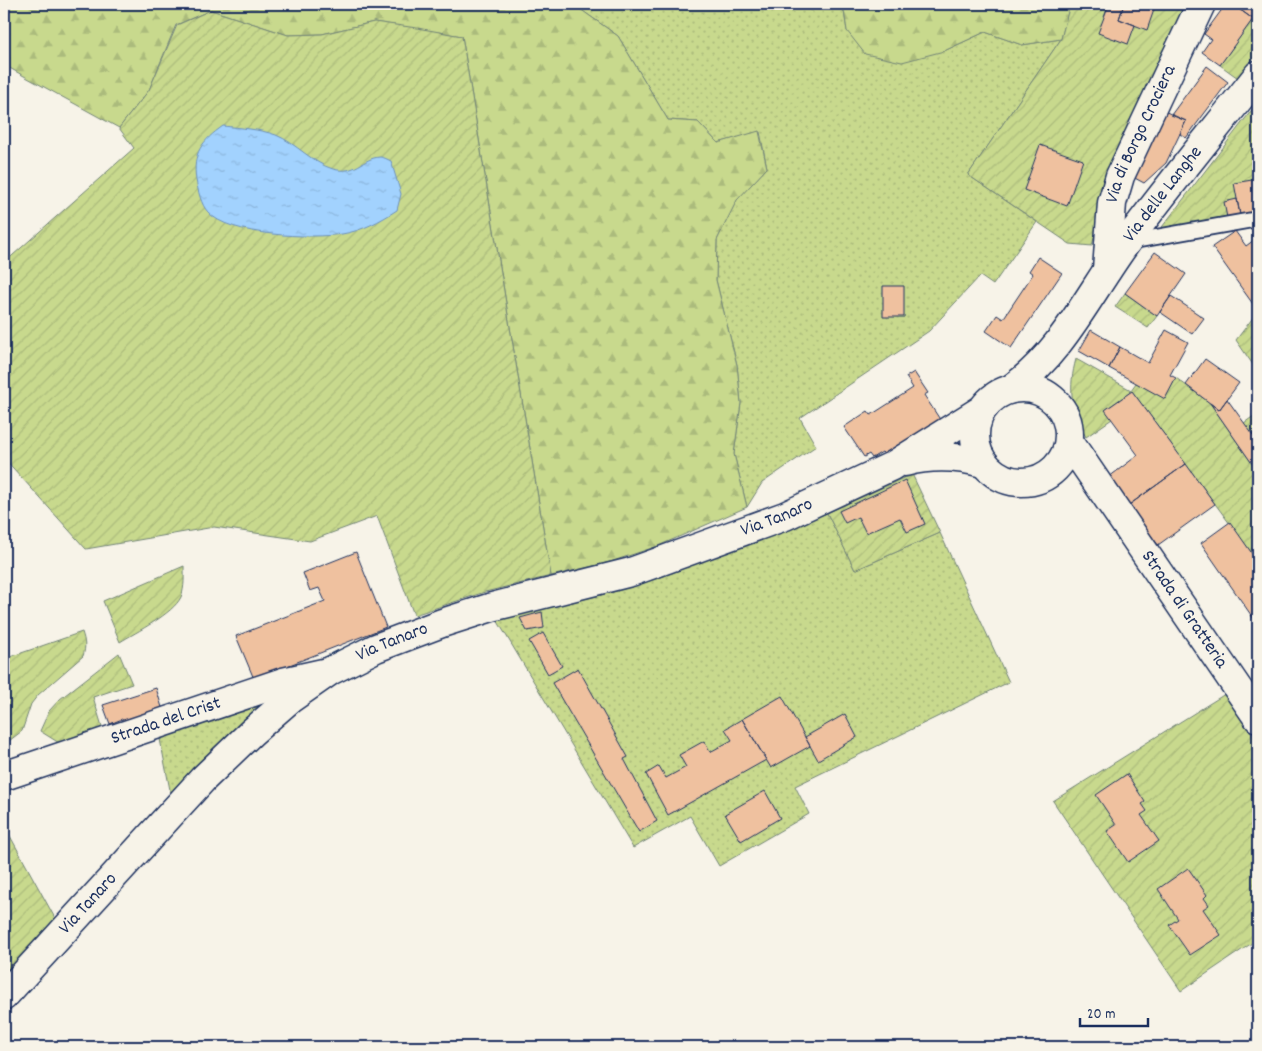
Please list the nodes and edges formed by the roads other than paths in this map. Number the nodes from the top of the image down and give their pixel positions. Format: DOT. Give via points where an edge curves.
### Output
graph roads {
  1 [pos="1201,4"];
  2 [pos="1258,75"];
  3 [pos="1258,219"];
  4 [pos="1127,242"];
  5 [pos="1107,270"];
  6 [pos="1074,321"];
  7 [pos="1011,389"];
  8 [pos="1057,403"];
  9 [pos="981,410"];
  10 [pos="1070,443"];
  11 [pos="983,463"];
  12 [pos="892,466"];
  13 [pos="1051,474"];
  14 [pos="1110,502"];
  15 [pos="330,671"];
  16 [pos="1258,718"];
  17 [pos="4,776"];
  18 [pos="4,996"];
  1 -- 5 [label="main road, Via di Borgo Crociera" via="1120,176 1112,203"];
  2 -- 4 [label="main road, Via delle Langhe"];
  3 -- 4 [label="lane"];
  4 -- 5 [label="main road, Via delle Langhe"];
  5 -- 6 [label="main road, Via delle Langhe"];
  6 -- 7 [label="main road, Via delle Langhe" via="1032,372"];
  6 -- 8 [label="main road, Via delle Langhe" via="1056,366"];
  7 -- 8 [label="main road, Via delle Langhe" via="1030,388 1047,394"];
  7 -- 9 [label="main road, Via delle Langhe" via="994,397"];
  8 -- 10 [label="main road, Via delle Langhe" via="1069,424"];
  9 -- 11 [label="main road" via="975,428 975,447"];
  9 -- 12 [label="main road, Via Tanaro"];
  10 -- 13 [label="main road" via="1063,460"];
  10 -- 14 [label="main road, Strada di Gratteria"];
  11 -- 12 [label="main road, Via Tanaro" via="948,457 923,458"];
  11 -- 13 [label="main road" via="997,476 1015,482 1034,482"];
  12 -- 15 [label="main road, Via Tanaro" via="785,516 696,550 631,572 442,623 376,648"];
  13 -- 14 [label="main road, Strada di Gratteria" via="1085,485"];
  14 -- 16 [label="main road, Strada di Gratteria"];
  15 -- 17 [label="main road, Strada del Crist" via="283,682"];
  15 -- 18 [label="main road, Via Tanaro" via="290,699 203,780"];
}
